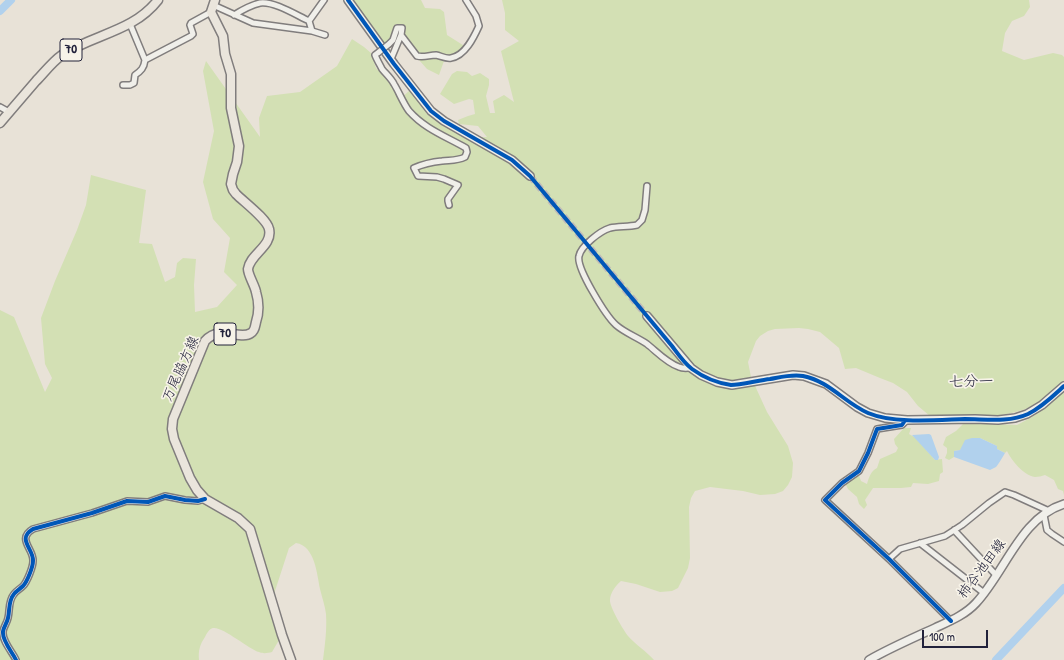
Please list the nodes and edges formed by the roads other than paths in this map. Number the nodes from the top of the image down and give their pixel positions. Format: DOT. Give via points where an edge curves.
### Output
graph roads {
  1 [pos="158,0"];
  2 [pos="324,0"];
  3 [pos="348,0"];
  4 [pos="466,0"];
  5 [pos="213,6"];
  6 [pos="234,15"];
  7 [pos="309,21"];
  8 [pos="130,24"];
  9 [pos="312,31"];
  10 [pos="326,35"];
  11 [pos="402,35"];
  12 [pos="391,59"];
  13 [pos="145,60"];
  14 [pos="123,85"];
  15 [pos="0,107"];
  16 [pos="9,112"];
  17 [pos="0,123"];
  18 [pos="530,176"];
  19 [pos="647,186"];
  20 [pos="449,205"];
  21 [pos="646,316"];
  22 [pos="691,368"];
  23 [pos="1064,386"];
  24 [pos="907,420"];
  25 [pos="205,499"];
  26 [pos="1064,504"];
  27 [pos="1046,513"];
  28 [pos="954,530"];
  29 [pos="1064,542"];
  30 [pos="920,543"];
  31 [pos="889,559"];
  32 [pos="996,575"];
  33 [pos="984,593"];
  34 [pos="951,621"];
  35 [pos="16,660"];
  36 [pos="291,660"];
  37 [pos="869,660"];
  1 -- 8 [label="main road, 70" via="151,9"];
  2 -- 7 [label="street"];
  3 -- 12 [label="street"];
  4 -- 11 [label="street" via="479,26 469,46 457,56 417,56"];
  5 -- 6 [label="street"];
  5 -- 13 [label="street" via="191,23 191,36"];
  5 -- 25 [label="main road, 万尾脇方線 / 70" via="224,36 225,54 231,74 231,108 239,146 231,184 241,199 266,222 270,234 248,270 259,306 254,330 244,335 217,334 205,341 173,419 172,429 180,455 197,490"];
  6 -- 7 [label="street" via="259,3 266,3"];
  6 -- 9 [label="street" via="253,23"];
  7 -- 9 [label="street"];
  8 -- 13 [label="street"];
  8 -- 16 [label="main road, 70" via="76,47 60,57"];
  9 -- 10 [label="street"];
  11 -- 12 [label="street"];
  11 -- 20 [label="street, bridge" via="402,28 397,28 393,40 375,55 382,69 413,115 427,127 466,148 465,157 459,160 423,164 414,168 418,176 444,179 458,185 448,199"];
  12 -- 18 [label="street" via="431,111 512,160"];
  13 -- 14 [label="street" via="142,70 135,76 134,83"];
  15 -- 16 [label="street"];
  16 -- 17 [label="main road, 70"];
  19 -- 22 [label="street" via="642,220 637,225 606,230 584,246 579,261 600,304 616,325 672,364 679,368"];
  21 -- 22 [label="street"];
  22 -- 24 [label="street" via="702,376 732,385 793,375 804,376 826,384 868,413"];
  23 -- 24 [label="street" via="1042,405 1015,418"];
  24 -- 31 [label="street" via="902,425 877,429 859,471 825,500"];
  25 -- 35 [label="street" via="198,501 165,496 148,502 127,501 29,531 25,541 34,559 33,565 24,585 10,600 3,633"];
  25 -- 36 [label="main road, 万尾脇方線 / 70" via="238,518 250,529"];
  26 -- 27 [label="street, 柿谷池田線"];
  27 -- 28 [label="street" via="1014,494 1004,492"];
  27 -- 29 [label="street" via="1047,530"];
  27 -- 32 [label="street, 柿谷池田線" via="1025,533"];
  28 -- 30 [label="street" via="946,536"];
  28 -- 32 [label="street"];
  30 -- 31 [label="street" via="900,549"];
  30 -- 33 [label="street"];
  31 -- 34 [label="street"];
  32 -- 33 [label="street, 柿谷池田線"];
  33 -- 34 [label="street, 柿谷池田線" via="966,612"];
  34 -- 37 [label="street, 柿谷池田線"];
}
